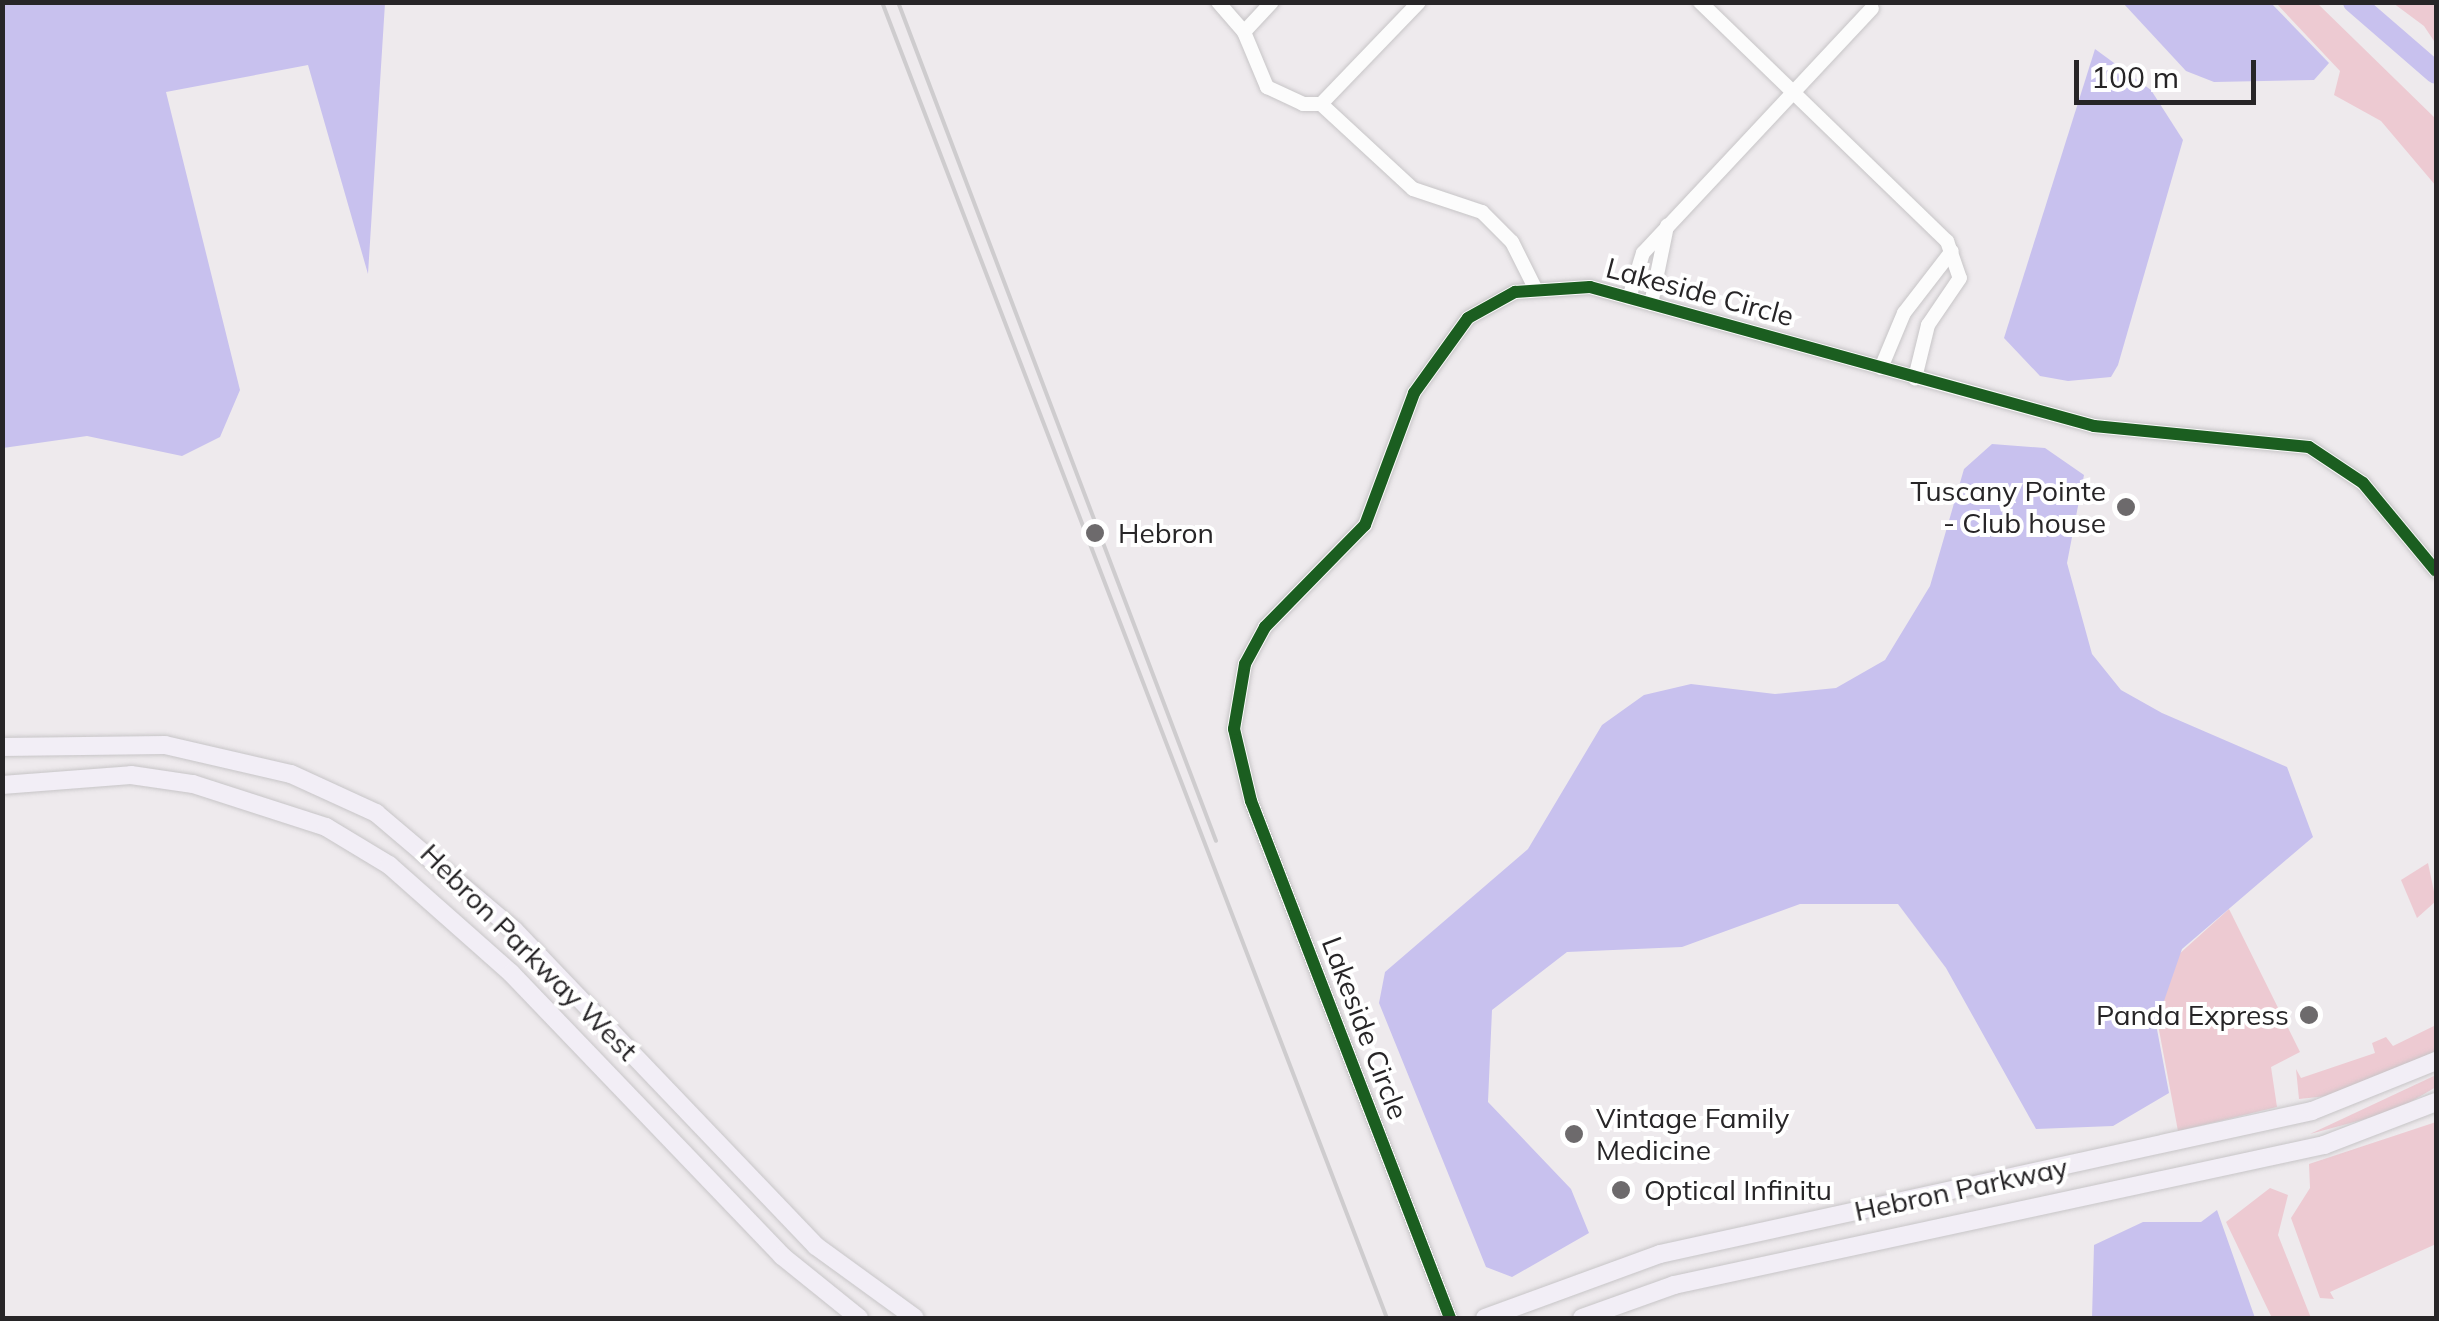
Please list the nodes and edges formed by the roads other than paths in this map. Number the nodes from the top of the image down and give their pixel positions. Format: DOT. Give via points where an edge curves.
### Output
graph roads {
  1 [pos="1218,2"];
  2 [pos="1272,2"];
  3 [pos="1419,2"];
  4 [pos="1700,2"];
  5 [pos="1872,8"];
  6 [pos="1244,32"];
  7 [pos="1795,90"];
  8 [pos="1322,104"];
  9 [pos="1667,226"];
  10 [pos="1952,252"];
  11 [pos="1535,288"];
  12 [pos="1630,298"];
  13 [pos="1651,304"];
  14 [pos="1881,368"];
  15 [pos="1915,378"];
  16 [pos="2436,570"];
  17 [pos="2,747"];
  18 [pos="2,785"];
  19 [pos="2436,1062"];
  20 [pos="2436,1102"];
  21 [pos="2286,1117"];
  22 [pos="2294,1152"];
  23 [pos="1891,1204"];
  24 [pos="1869,1209"];
  25 [pos="1901,1240"];
  26 [pos="1878,1244"];
  27 [pos="859,1318"];
  28 [pos="915,1318"];
  29 [pos="1450,1318"];
  30 [pos="1485,1318"];
  31 [pos="1582,1318"];
  1 -- 6 [label="street"];
  2 -- 6 [label="street"];
  3 -- 8 [label="street"];
  4 -- 7 [label="street"];
  5 -- 7 [label="street"];
  6 -- 8 [label="street" via="1267,87"];
  7 -- 9 [label="street"];
  7 -- 10 [label="street"];
  8 -- 11 [label="street" via="1413,189 1482,212"];
  9 -- 12 [label="street" via="1642,254"];
  9 -- 13 [label="street"];
  10 -- 14 [label="street" via="1904,313"];
  10 -- 15 [label="street" via="1960,278 1928,325"];
  11 -- 12 [label="street, Lakeside Circle"];
  11 -- 29 [label="street, Lakeside Circle" via="1468,318 1429,365 1366,525 1265,626 1245,664 1234,728 1251,802"];
  12 -- 13 [label="street, Lakeside Circle"];
  13 -- 14 [label="street, Lakeside Circle"];
  14 -- 15 [label="street, Lakeside Circle"];
  15 -- 16 [label="street, Lakeside Circle" via="2094,426 2309,447 2363,483"];
  17 -- 28 [label="main road, Hebron Parkway West" via="116,740 291,774 401,829 515,931 816,1246"];
  18 -- 27 [label="main road, Hebron Parkway West" via="131,775 272,805 418,886 782,1256"];
  19 -- 21 [label="main road, Hebron Parkway"];
  20 -- 22 [label="main road, Hebron Parkway"];
  21 -- 22 [label="main road"];
  21 -- 23 [label="main road, Hebron Parkway"];
  22 -- 25 [label="main road, Hebron Parkway"];
  23 -- 24 [label="main road, Hebron Parkway"];
  23 -- 25 [label="main road"];
  24 -- 26 [label="main road"];
  24 -- 30 [label="main road, Hebron Parkway" via="1660,1254"];
  25 -- 26 [label="main road, Hebron Parkway"];
  26 -- 31 [label="main road, Hebron Parkway" via="1674,1285"];
}
